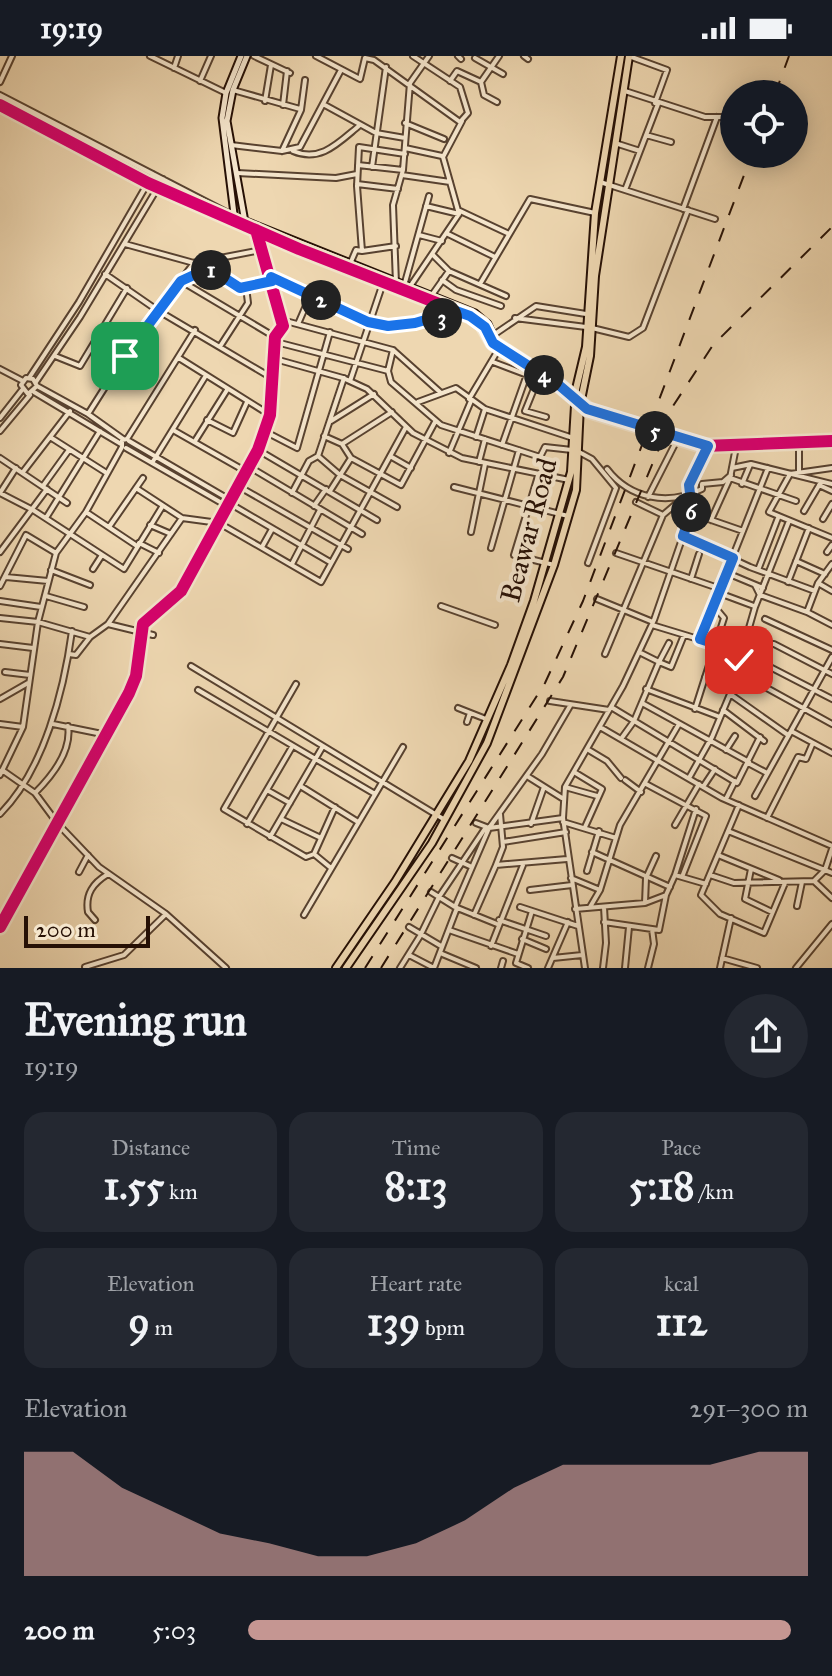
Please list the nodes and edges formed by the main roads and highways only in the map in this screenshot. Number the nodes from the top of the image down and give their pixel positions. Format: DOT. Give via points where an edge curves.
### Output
graph roads {
  1 [pos="621,56"];
  2 [pos="629,56"];
  3 [pos="612,142"];
  4 [pos="589,328"];
  5 [pos="578,403"];
  6 [pos="576,451"];
  7 [pos="574,481"];
  8 [pos="498,706"];
  9 [pos="336,968"];
  10 [pos="346,968"];
  1 -- 3 [label="main road, Beawar Road"];
  2 -- 3 [label="main road, Beawar Road"];
  3 -- 4 [label="main road, Beawar Road"];
  3 -- 4 [label="main road, Beawar Road" via="595,213"];
  4 -- 5 [label="main road, Beawar Road"];
  5 -- 6 [label="main road, Beawar Road"];
  5 -- 6 [label="main road, Beawar Road"];
  6 -- 7 [label="main road, Beawar Road"];
  7 -- 8 [label="main road, Beawar Road"];
  7 -- 8 [label="main road, Beawar Road" via="554,565"];
  8 -- 9 [label="main road, Beawar Road" via="437,815"];
  8 -- 10 [label="main road, Beawar Road" via="487,743 445,820"];
}
